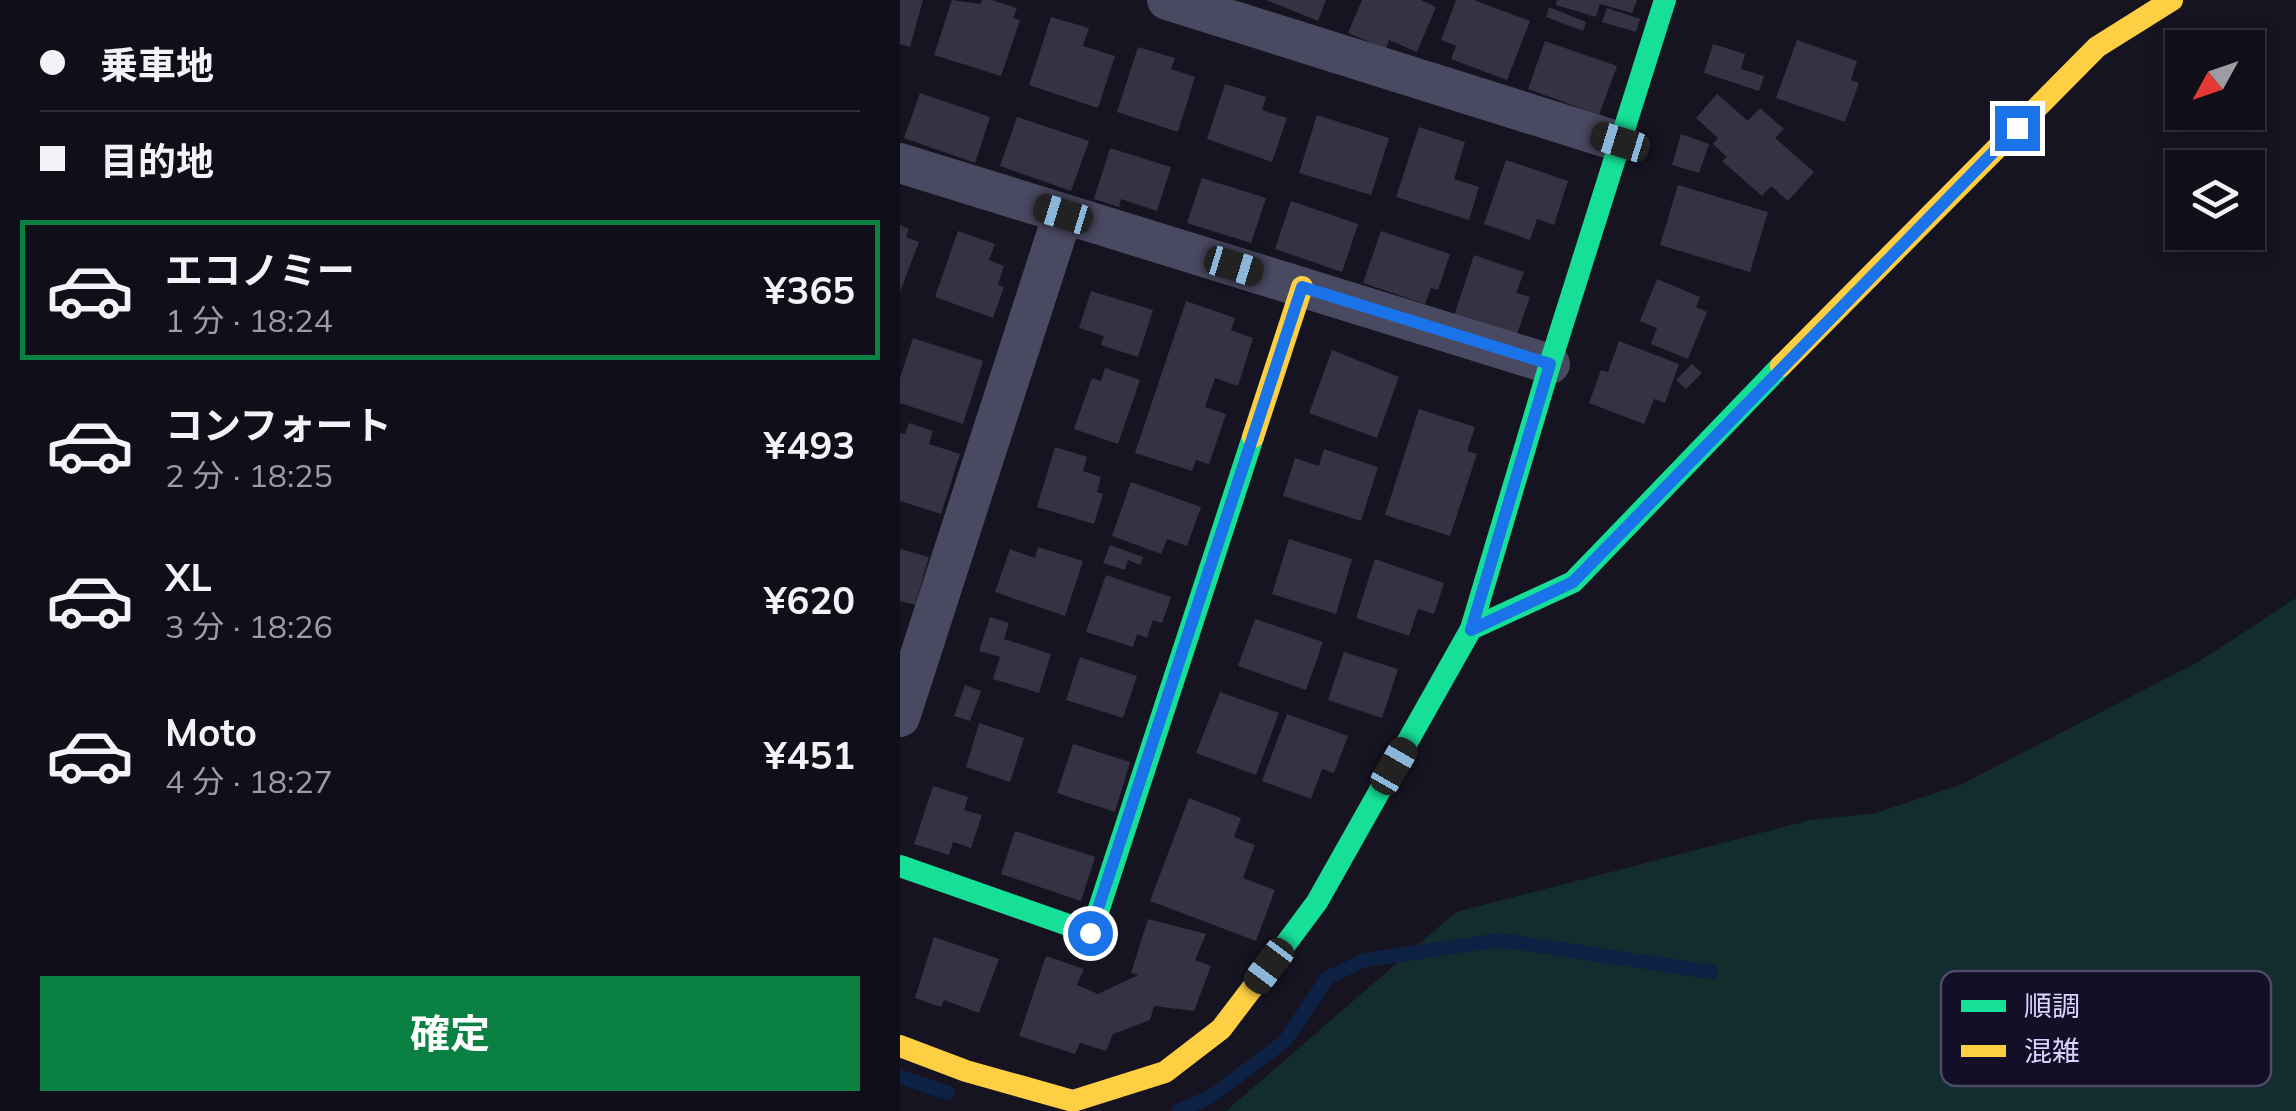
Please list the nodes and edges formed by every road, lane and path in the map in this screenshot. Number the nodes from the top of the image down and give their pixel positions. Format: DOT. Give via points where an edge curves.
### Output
graph roads {
  1 [pos="1166,0"];
  2 [pos="1665,0"];
  3 [pos="2172,0"];
  4 [pos="1620,142"];
  5 [pos="900,163"];
  6 [pos="1063,214"];
  7 [pos="1302,287"];
  8 [pos="1550,364"];
  9 [pos="1471,630"];
  10 [pos="900,716"];
  11 [pos="900,866"];
  12 [pos="900,1046"];
  1 -- 4 [label="street"];
  2 -- 4 [label="street"];
  3 -- 9 [label="street" via="2097,47 1573,582"];
  4 -- 8 [label="street"];
  5 -- 6 [label="street"];
  6 -- 7 [label="street"];
  6 -- 10 [label="street"];
  7 -- 8 [label="street"];
  7 -- 11 [label="street" via="1090,933"];
  8 -- 9 [label="street"];
  9 -- 12 [label="street" via="1317,902 1221,1029 1165,1072 1073,1101"];
}
